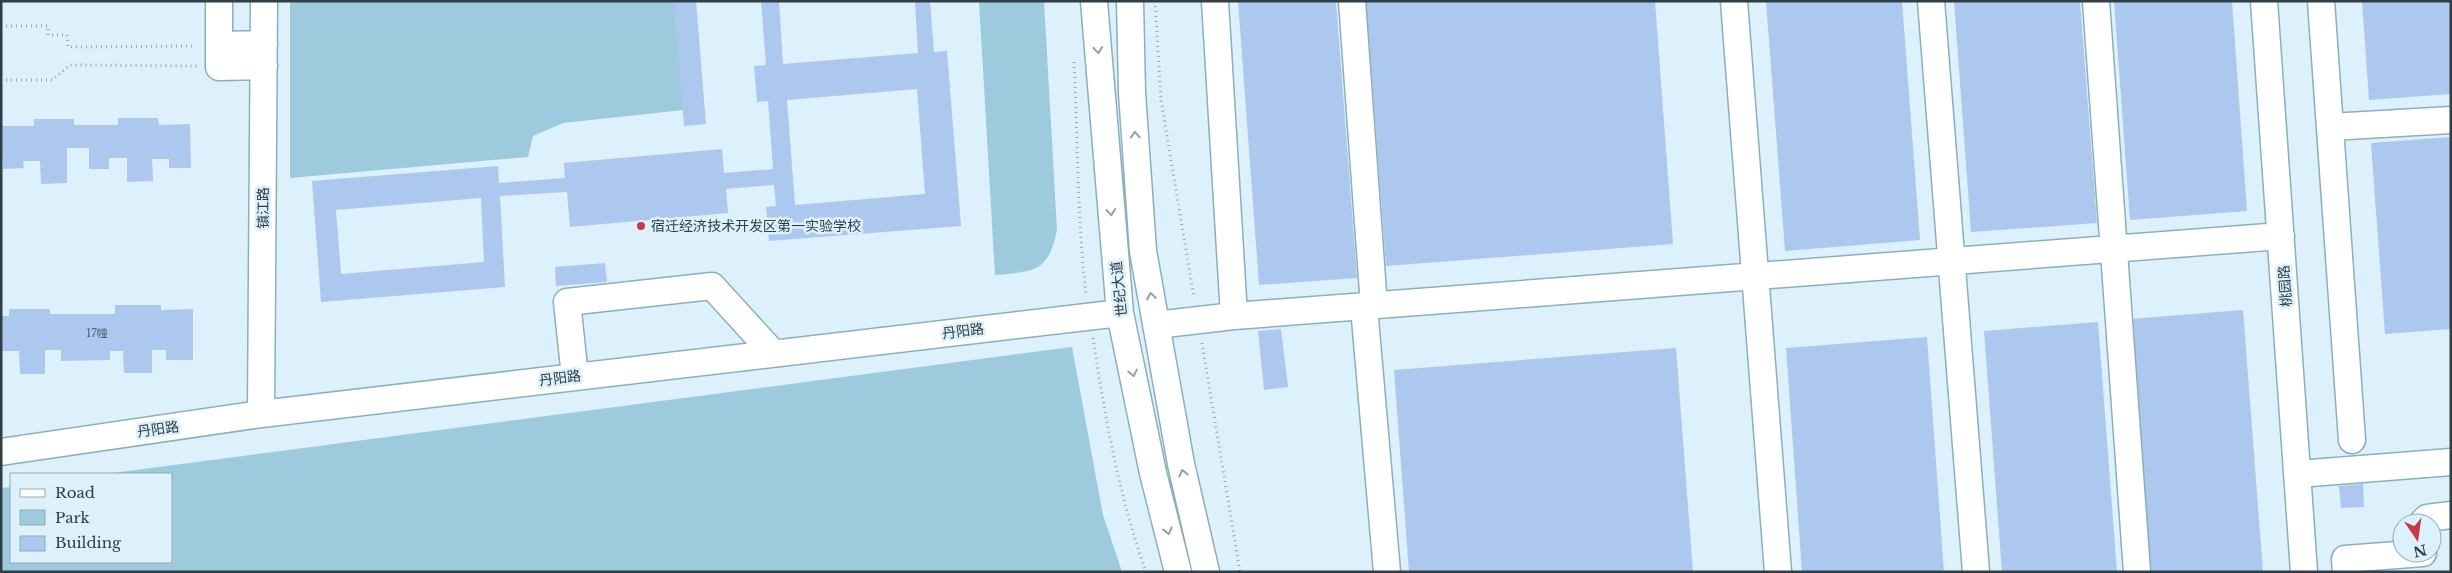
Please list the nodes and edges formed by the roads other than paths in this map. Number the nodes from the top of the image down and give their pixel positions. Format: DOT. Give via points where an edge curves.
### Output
graph roads {
  1 [pos="219,1"];
  2 [pos="264,1"];
  3 [pos="1094,1"];
  4 [pos="1130,1"];
  5 [pos="1215,1"];
  6 [pos="1352,1"];
  7 [pos="1734,1"];
  8 [pos="1932,1"];
  9 [pos="2096,1"];
  10 [pos="2264,1"];
  11 [pos="2321,1"];
  12 [pos="264,55"];
  13 [pos="2451,120"];
  14 [pos="2330,127"];
  15 [pos="2281,236"];
  16 [pos="2114,249"];
  17 [pos="1952,261"];
  18 [pos="1756,276"];
  19 [pos="1369,306"];
  20 [pos="1120,313"];
  21 [pos="1234,316"];
  22 [pos="1156,325"];
  23 [pos="773,353"];
  24 [pos="575,377"];
  25 [pos="261,414"];
  26 [pos="2352,440"];
  27 [pos="1,452"];
  28 [pos="2451,462"];
  29 [pos="2298,474"];
  30 [pos="2392,555"];
  31 [pos="1178,572"];
  32 [pos="1206,572"];
  33 [pos="1387,572"];
  34 [pos="1778,572"];
  35 [pos="1976,572"];
  36 [pos="2137,572"];
  37 [pos="2304,572"];
  38 [pos="2346,572"];
  1 -- 12 [label="street" via="219,56"];
  2 -- 12 [label="street, 镇江路"];
  3 -- 20 [label="street, 世纪大道, one-way"];
  22 -- 4 [label="street, 世纪大道, one-way" via="1143,251 1132,93"];
  5 -- 21 [label="street"];
  6 -- 19 [label="street"];
  7 -- 18 [label="street"];
  8 -- 17 [label="street"];
  9 -- 16 [label="street"];
  10 -- 15 [label="street, 桃园路"];
  11 -- 14 [label="street"];
  12 -- 25 [label="street, 镇江路"];
  13 -- 14 [label="street"];
  14 -- 26 [label="street"];
  15 -- 16 [label="street"];
  15 -- 29 [label="street, 桃园路"];
  16 -- 17 [label="street"];
  16 -- 36 [label="street"];
  17 -- 18 [label="street"];
  17 -- 35 [label="street"];
  18 -- 19 [label="street"];
  18 -- 34 [label="street"];
  19 -- 21 [label="street"];
  19 -- 33 [label="street"];
  20 -- 23 [label="street, 丹阳路"];
  20 -- 31 [label="street, 世纪大道, one-way" via="1153,473"];
  21 -- 22 [label="street"];
  32 -- 22 [label="street, 世纪大道, one-way" via="1181,464"];
  23 -- 24 [label="street, 丹阳路"];
  23 -- 24 [label="street" via="712,286 568,302"];
  24 -- 25 [label="street, 丹阳路"];
  25 -- 27 [label="street, 丹阳路"];
  28 -- 29 [label="street"];
  29 -- 37 [label="street, 桃园路"];
  30 -- 38 [label="street" via="2345,559"];
}
